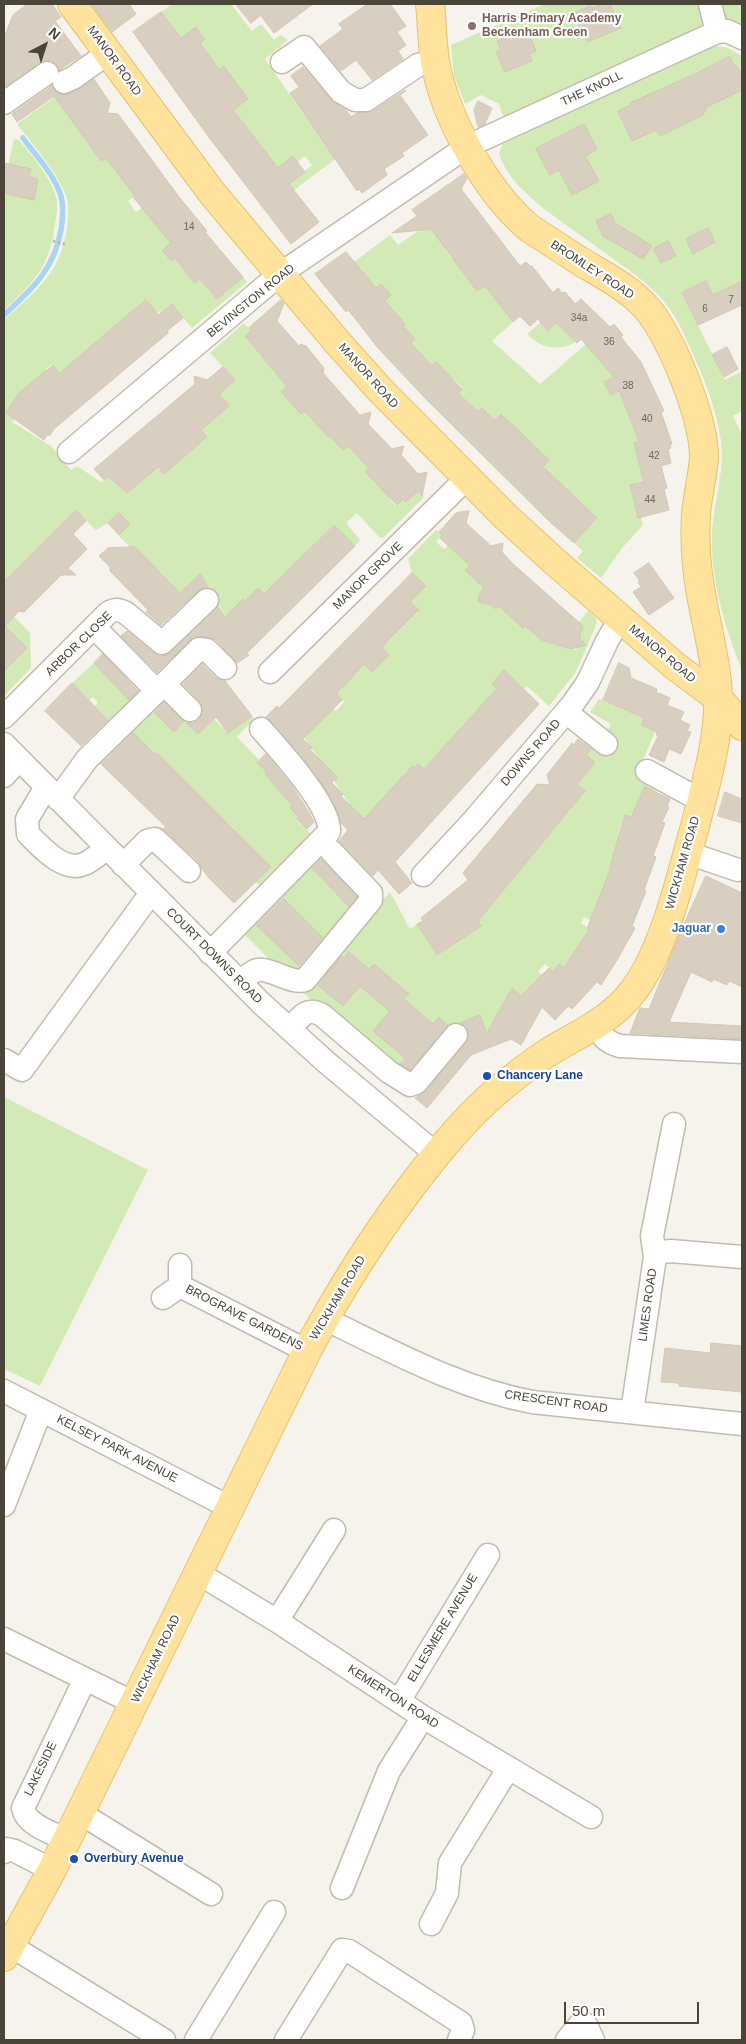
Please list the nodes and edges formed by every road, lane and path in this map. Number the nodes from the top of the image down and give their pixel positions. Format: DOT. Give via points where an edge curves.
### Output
graph roads {
  1 [pos="72,4"];
  2 [pos="430,4"];
  3 [pos="710,4"];
  4 [pos="717,32"];
  5 [pos="742,38"];
  6 [pos="108,53"];
  7 [pos="435,61"];
  8 [pos="282,62"];
  9 [pos="4,103"];
  10 [pos="468,146"];
  11 [pos="53,241"];
  12 [pos="65,244"];
  13 [pos="280,274"];
  14 [pos="69,452"];
  15 [pos="466,479"];
  16 [pos="207,600"];
  17 [pos="620,619"];
  18 [pos="94,627"];
  19 [pos="224,668"];
  20 [pos="270,672"];
  21 [pos="157,684"];
  22 [pos="718,698"];
  23 [pos="190,710"];
  24 [pos="566,712"];
  25 [pos="4,717"];
  26 [pos="742,726"];
  27 [pos="260,729"];
  28 [pos="606,744"];
  29 [pos="11,752"];
  30 [pos="647,771"];
  31 [pos="4,776"];
  32 [pos="52,793"];
  33 [pos="702,798"];
  34 [pos="106,848"];
  35 [pos="331,851"];
  36 [pos="688,853"];
  37 [pos="124,865"];
  38 [pos="738,870"];
  39 [pos="189,871"];
  40 [pos="423,876"];
  41 [pos="151,893"];
  42 [pos="210,952"];
  43 [pos="241,983"];
  44 [pos="596,1026"];
  45 [pos="290,1029"];
  46 [pos="456,1035"];
  47 [pos="742,1052"];
  48 [pos="4,1060"];
  49 [pos="674,1124"];
  50 [pos="436,1154"];
  51 [pos="655,1257"];
  52 [pos="742,1257"];
  53 [pos="175,1283"];
  54 [pos="324,1319"];
  55 [pos="307,1351"];
  56 [pos="4,1391"];
  57 [pos="41,1410"];
  58 [pos="632,1412"];
  59 [pos="742,1424"];
  60 [pos="4,1505"];
  61 [pos="231,1508"];
  62 [pos="334,1530"];
  63 [pos="488,1555"];
  64 [pos="198,1574"];
  65 [pos="278,1621"];
  66 [pos="4,1639"];
  67 [pos="85,1679"];
  68 [pos="399,1701"];
  69 [pos="134,1703"];
  70 [pos="423,1717"];
  71 [pos="508,1769"];
  72 [pos="80,1812"];
  73 [pos="591,1816"];
  74 [pos="67,1840"];
  75 [pos="4,1852"];
  76 [pos="52,1870"];
  77 [pos="342,1888"];
  78 [pos="211,1894"];
  79 [pos="274,1912"];
  80 [pos="431,1924"];
  81 [pos="7,1952"];
  82 [pos="164,2040"];
  83 [pos="196,2040"];
  84 [pos="286,2040"];
  85 [pos="459,2040"];
  86 [pos="567,2040"];
  87 [pos="593,2040"];
  1 -- 6 [label="main road, MANOR ROAD"];
  2 -- 7 [label="main road, BROMLEY ROAD"];
  3 -- 4 [label="street"];
  4 -- 5 [label="street" via="726,31"];
  4 -- 10 [label="street, THE KNOLL"];
  6 -- 9 [label="street" via="73,78 55,77"];
  6 -- 13 [label="main road, MANOR ROAD" via="212,192"];
  7 -- 8 [label="street" via="418,65 361,101 348,98 341,92 304,47"];
  7 -- 10 [label="main road, BROMLEY ROAD" via="450,111"];
  10 -- 13 [label="street, BEVINGTON ROAD"];
  10 -- 22 [label="main road, BROMLEY ROAD" via="495,191 516,217 643,305 656,321 682,374 698,419 704,449 696,519 696,555"];
  11 -- 12 [label="path"];
  13 -- 14 [label="street, BEVINGTON ROAD"];
  13 -- 15 [label="main road, MANOR ROAD" via="381,391"];
  15 -- 17 [label="main road, MANOR ROAD"];
  15 -- 20 [label="street, MANOR GROVE"];
  16 -- 18 [label="street, ARBOR CLOSE" via="165,642 159,642 119,609"];
  17 -- 22 [label="main road, MANOR ROAD"];
  17 -- 24 [label="street, DOWNS ROAD" via="588,682"];
  18 -- 21 [label="street"];
  18 -- 25 [label="street, ARBOR CLOSE"];
  19 -- 21 [label="street" via="203,648"];
  21 -- 23 [label="street"];
  21 -- 32 [label="street"];
  22 -- 26 [label="main road"];
  22 -- 33 [label="main road, WICKHAM ROAD" via="717,727"];
  24 -- 28 [label="street"];
  24 -- 40 [label="street, DOWNS ROAD"];
  27 -- 42 [label="street" via="311,790 329,823 329,832"];
  29 -- 31 [label="street"];
  29 -- 32 [label="street, COURT DOWNS ROAD"];
  30 -- 33 [label="street"];
  32 -- 34 [label="street, COURT DOWNS ROAD"];
  32 -- 34 [label="street" via="27,819 28,834 66,865 86,864"];
  33 -- 36 [label="main road, WICKHAM ROAD"];
  34 -- 37 [label="street, COURT DOWNS ROAD"];
  35 -- 43 [label="street" via="372,893 371,900 305,980 296,982 258,970"];
  36 -- 38 [label="street"];
  36 -- 44 [label="main road, WICKHAM ROAD" via="663,930 642,978 625,1001"];
  37 -- 39 [label="street" via="147,841 155,839"];
  37 -- 41 [label="street, COURT DOWNS ROAD"];
  41 -- 42 [label="street, COURT DOWNS ROAD"];
  41 -- 48 [label="street" via="22,1070"];
  42 -- 43 [label="street, COURT DOWNS ROAD"];
  43 -- 45 [label="street, COURT DOWNS ROAD"];
  44 -- 47 [label="street" via="607,1041 620,1046"];
  44 -- 50 [label="main road, WICKHAM ROAD" via="545,1054 500,1088 462,1123"];
  45 -- 46 [label="street" via="306,1012 315,1011 389,1072 410,1085 416,1083"];
  45 -- 50 [label="street, COURT DOWNS ROAD"];
  49 -- 51 [label="street" via="652,1236"];
  50 -- 54 [label="main road, WICKHAM ROAD" via="378,1234"];
  51 -- 52 [label="street, LIMES ROAD" via="670,1251"];
  51 -- 58 [label="street, LIMES ROAD"];
  53 -- 55 [label="street, BROGRAVE GARDENS"];
  54 -- 55 [label="main road, WICKHAM ROAD"];
  54 -- 58 [label="street, CRESCENT ROAD" via="480,1389 532,1402"];
  55 -- 61 [label="main road, WICKHAM ROAD"];
  56 -- 57 [label="street, KELSEY PARK AVENUE"];
  57 -- 60 [label="street"];
  57 -- 61 [label="street, KELSEY PARK AVENUE"];
  58 -- 59 [label="street, CRESCENT ROAD"];
  61 -- 64 [label="main road, WICKHAM ROAD"];
  62 -- 65 [label="street"];
  63 -- 68 [label="street, ELLESMERE AVENUE"];
  64 -- 65 [label="street, KEMERTON ROAD"];
  64 -- 69 [label="main road, WICKHAM ROAD"];
  65 -- 68 [label="street, KEMERTON ROAD"];
  66 -- 67 [label="street"];
  67 -- 69 [label="street"];
  67 -- 74 [label="street, LAKESIDE" via="22,1808 28,1820"];
  68 -- 70 [label="street, KEMERTON ROAD"];
  69 -- 72 [label="main road, WICKHAM ROAD"];
  70 -- 71 [label="street, KEMERTON ROAD"];
  70 -- 77 [label="street" via="389,1771"];
  71 -- 73 [label="street, KEMERTON ROAD"];
  71 -- 80 [label="street" via="450,1863 447,1893"];
  72 -- 74 [label="main road, WICKHAM ROAD"];
  72 -- 78 [label="street"];
  74 -- 76 [label="main road, WICKHAM ROAD"];
  75 -- 76 [label="street" via="6,1849 15,1851"];
  76 -- 81 [label="main road, WICKHAM ROAD"];
  79 -- 83 [label="street"];
  81 -- 82 [label="street"];
  84 -- 85 [label="street" via="342,1950 349,1951 461,2023 463,2030"];
  86 -- 87 [label="street" via="582,2022"];
}
